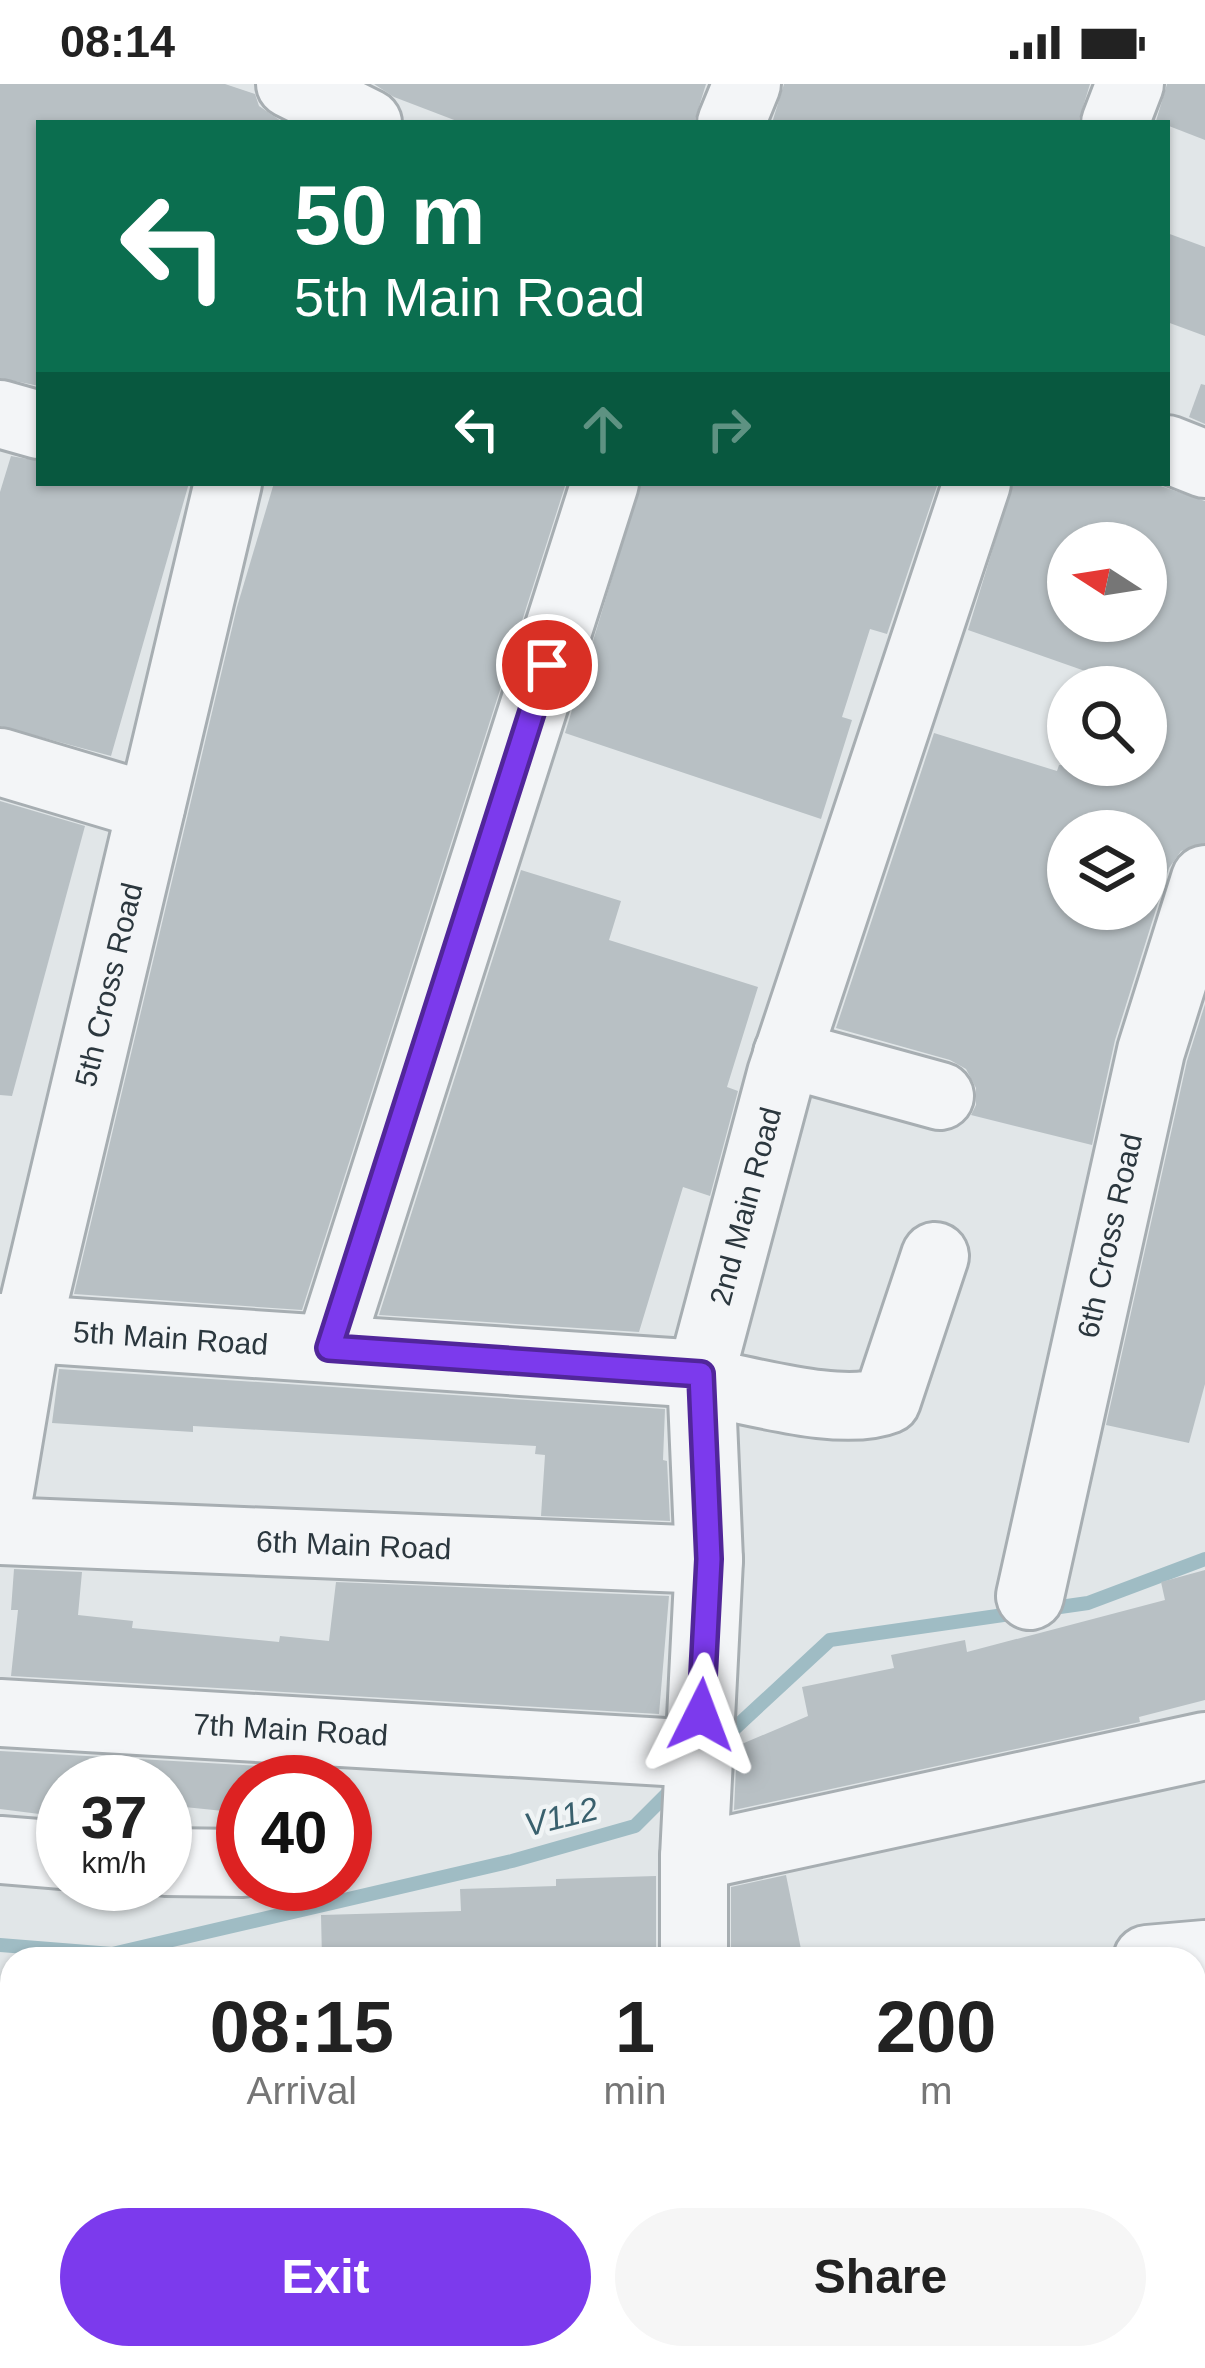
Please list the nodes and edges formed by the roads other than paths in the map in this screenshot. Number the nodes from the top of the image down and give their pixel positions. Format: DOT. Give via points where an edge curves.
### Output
graph roads {
  1 [pos="290,84"];
  2 [pos="747,84"];
  3 [pos="1130,84"];
  4 [pos="355,111"];
  5 [pos="732,120"];
  6 [pos="1115,120"];
  7 [pos="0,414"];
  8 [pos="36,424"];
  9 [pos="1170,450"];
  10 [pos="1205,464"];
  11 [pos="227,486"];
  12 [pos="604,486"];
  13 [pos="976,486"];
  14 [pos="0,762"];
  15 [pos="151,807"];
  16 [pos="1205,879"];
  17 [pos="788,1054"];
  18 [pos="940,1096"];
  19 [pos="935,1256"];
  20 [pos="14,1329"];
  21 [pos="329,1348"];
  22 [pos="701,1378"];
  23 [pos="0,1492"];
  24 [pos="0,1531"];
  25 [pos="709,1559"];
  26 [pos="1030,1596"];
  27 [pos="0,1713"];
  28 [pos="1205,1746"];
  29 [pos="698,1773"];
  30 [pos="0,1850"];
  31 [pos="36,1853"];
  32 [pos="694,1857"];
  33 [pos="694,1947"];
  1 -- 4 [label="street"];
  2 -- 5 [label="street"];
  3 -- 6 [label="street"];
  7 -- 8 [label="street"];
  9 -- 10 [label="street"];
  11 -- 15 [label="street, 5th Cross Road"];
  12 -- 21 [label="street"];
  13 -- 17 [label="street, 2nd Main Road"];
  14 -- 15 [label="street"];
  15 -- 20 [label="street, 5th Cross Road"];
  16 -- 26 [label="street, 6th Cross Road" via="1150,1051"];
  17 -- 18 [label="street"];
  17 -- 22 [label="street, 2nd Main Road"];
  19 -- 22 [label="street, 5th Main Road" via="887,1400 833,1404"];
  20 -- 21 [label="street, 5th Main Road"];
  20 -- 23 [label="street, 5th Cross Road"];
  21 -- 22 [label="street, 5th Main Road"];
  22 -- 25 [label="street, 2nd Main Road"];
  24 -- 25 [label="street, 6th Main Road"];
  25 -- 29 [label="street, 2nd Main Road"];
  27 -- 29 [label="street, 7th Main Road" via="579,1748"];
  28 -- 32 [label="street"];
  29 -- 32 [label="street, 2nd Main Road"];
  30 -- 31 [label="street"];
  32 -- 33 [label="street, 2nd Main Road"];
}
